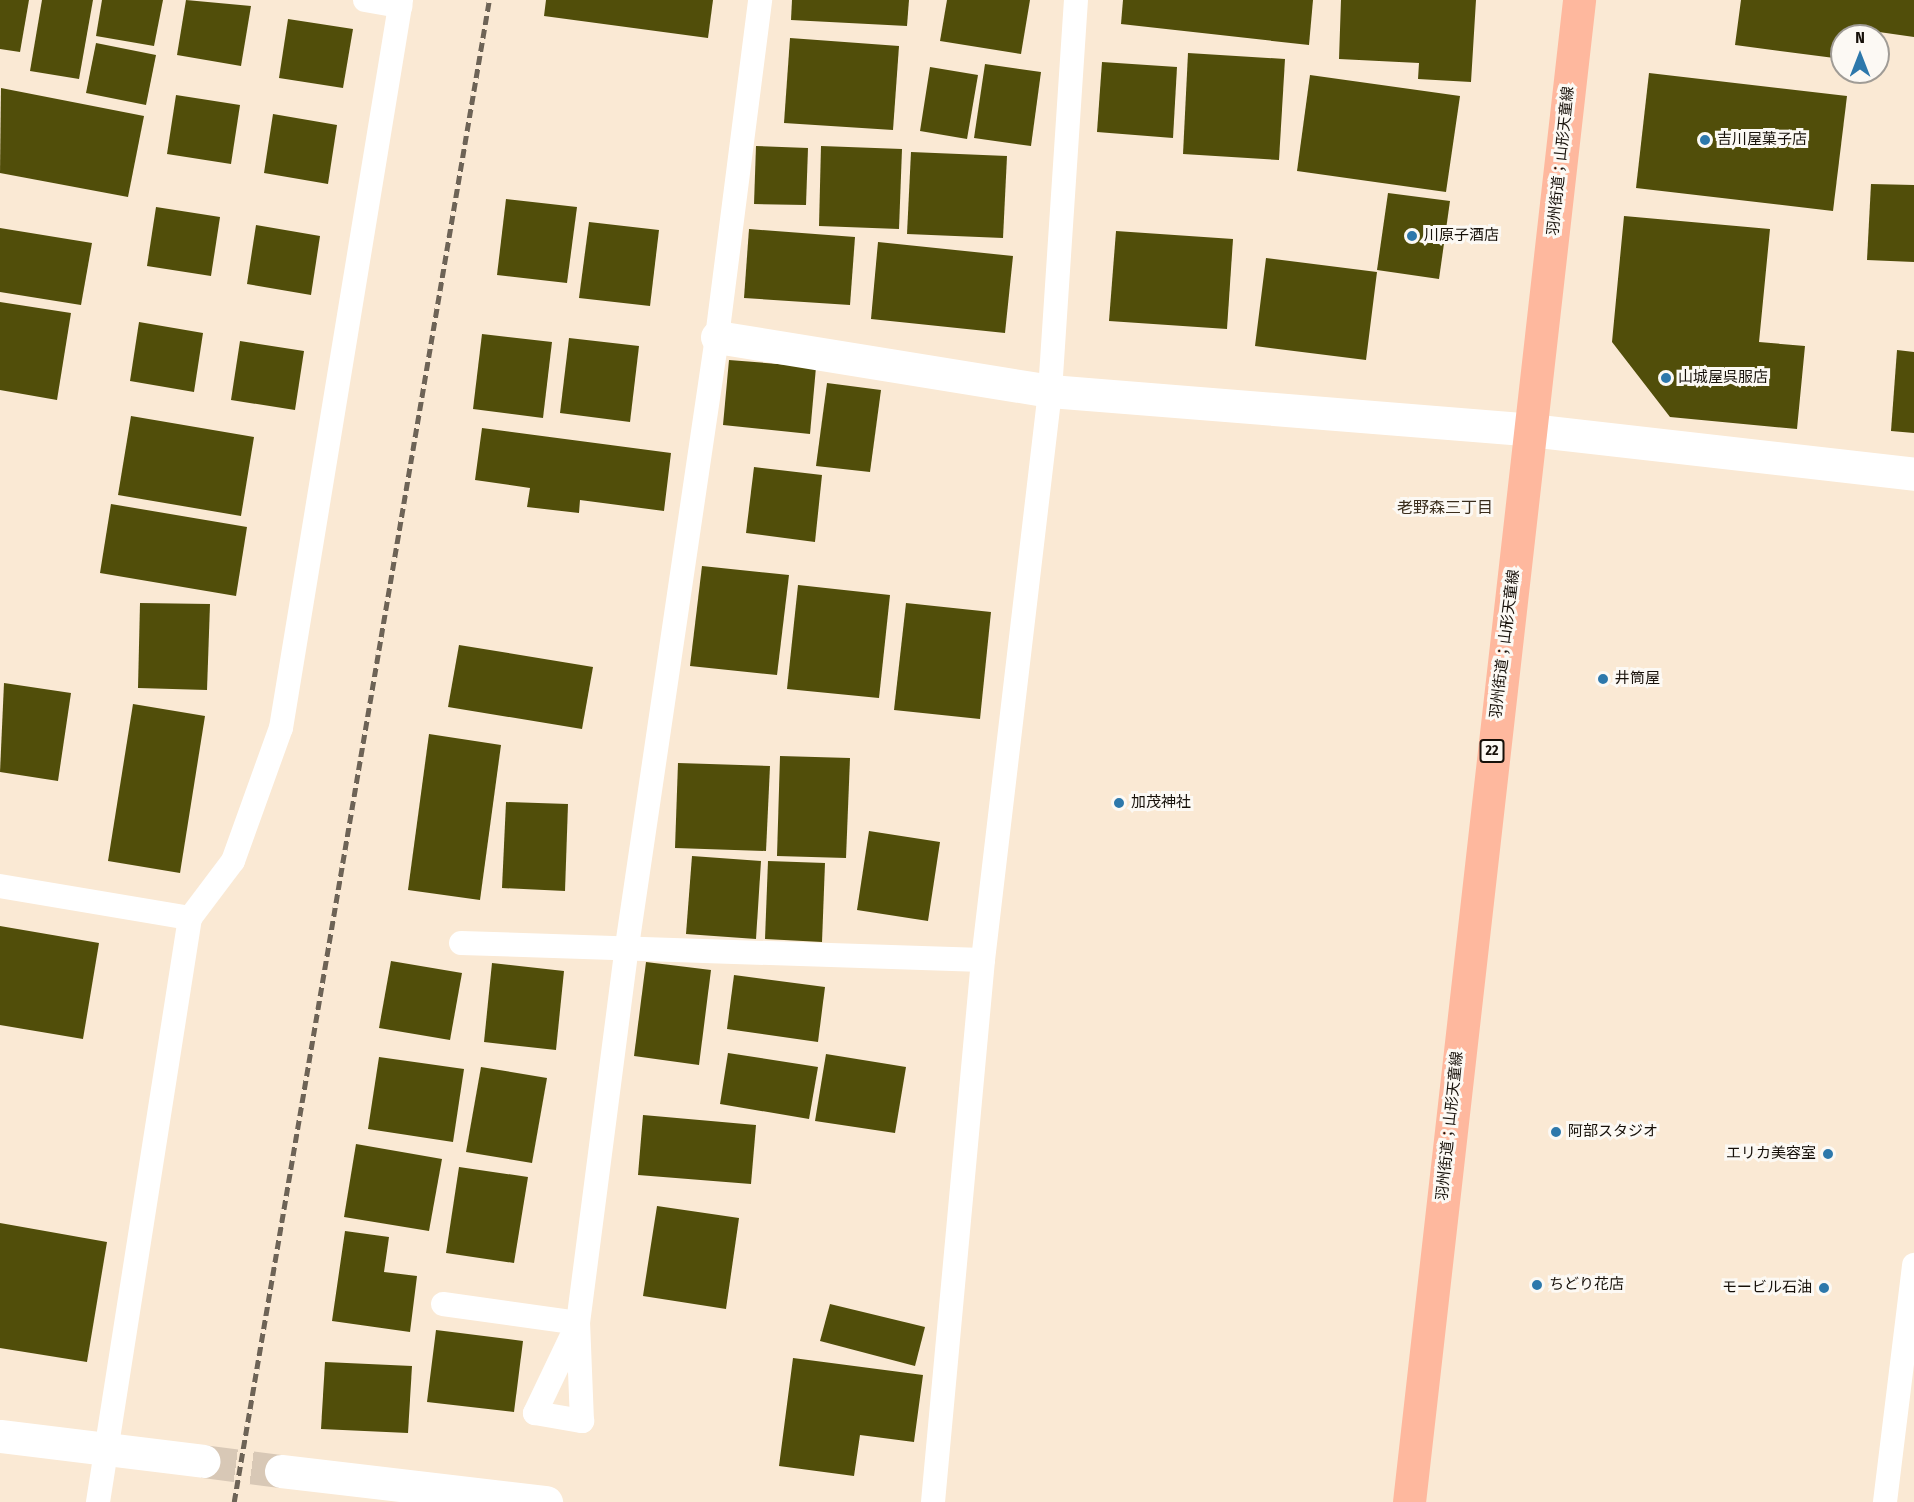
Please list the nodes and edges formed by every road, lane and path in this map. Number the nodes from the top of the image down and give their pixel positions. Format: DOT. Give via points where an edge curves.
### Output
graph roads {
  1 [pos="365,0"];
  2 [pos="760,0"];
  3 [pos="1076,0"];
  4 [pos="1579,0"];
  5 [pos="401,3"];
  6 [pos="717,337"];
  7 [pos="1050,391"];
  8 [pos="1530,430"];
  9 [pos="1914,474"];
  10 [pos="0,886"];
  11 [pos="190,918"];
  12 [pos="461,943"];
  13 [pos="627,946"];
  14 [pos="983,960"];
  15 [pos="1914,1264"];
  16 [pos="443,1304"];
  17 [pos="0,1436"];
  18 [pos="106,1449"];
  19 [pos="203,1461"];
  20 [pos="281,1471"];
  21 [pos="98,1502"];
  22 [pos="546,1502"];
  23 [pos="933,1502"];
  24 [pos="1409,1502"];
  25 [pos="1885,1502"];
  1 -- 5 [label="lane"];
  2 -- 6 [label="lane"];
  3 -- 7 [label="lane"];
  4 -- 8 [label="main road, 羽州街道；山形天童線 / 22"];
  5 -- 11 [label="lane" via="281,728 232,861"];
  6 -- 7 [label="street"];
  6 -- 13 [label="lane"];
  7 -- 8 [label="street"];
  7 -- 14 [label="lane"];
  8 -- 9 [label="street"];
  8 -- 24 [label="main road, 羽州街道；山形天童線 / 22"];
  10 -- 11 [label="lane"];
  11 -- 18 [label="lane"];
  12 -- 13 [label="lane"];
  13 -- 14 [label="lane"];
  13 -- 16 [label="lane" via="578,1323"];
  14 -- 23 [label="lane"];
  15 -- 25 [label="lane"];
  17 -- 18 [label="street"];
  18 -- 19 [label="street"];
  18 -- 21 [label="lane"];
  20 -- 22 [label="street"];
}
